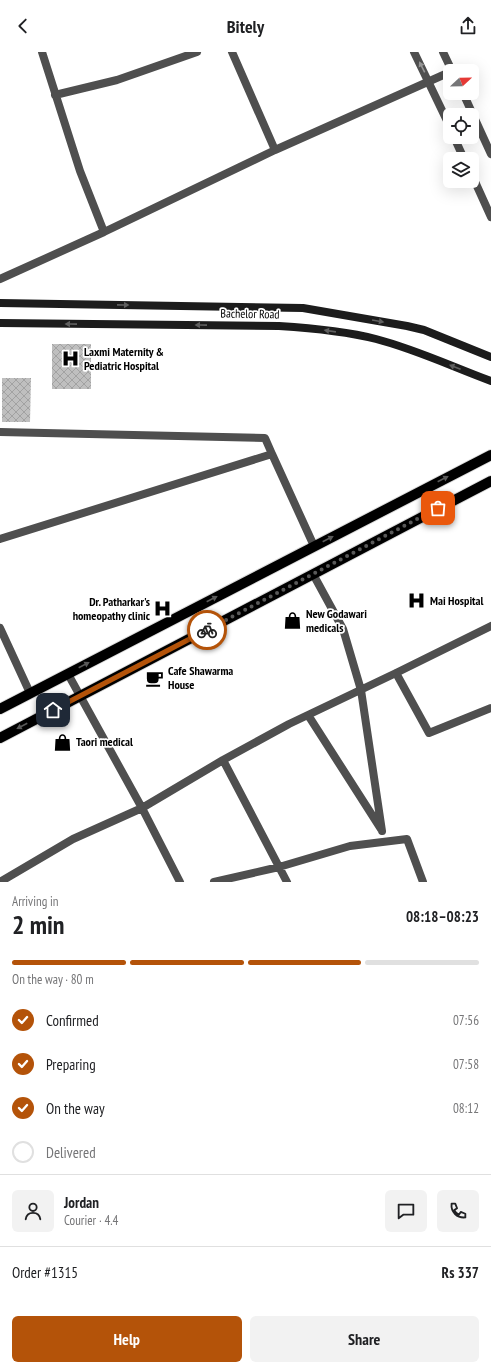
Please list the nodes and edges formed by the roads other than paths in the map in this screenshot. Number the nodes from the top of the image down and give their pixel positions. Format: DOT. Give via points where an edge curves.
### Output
graph roads {
  1 [pos="42,52"];
  2 [pos="197,52"];
  3 [pos="232,52"];
  4 [pos="414,52"];
  5 [pos="443,52"];
  6 [pos="448,64"];
  7 [pos="443,76"];
  8 [pos="429,82"];
  9 [pos="56,95"];
  10 [pos="466,100"];
  11 [pos="443,112"];
  12 [pos="275,150"];
  13 [pos="491,154"];
  14 [pos="478,188"];
  15 [pos="491,217"];
  16 [pos="104,232"];
  17 [pos="0,279"];
  18 [pos="0,303"];
  19 [pos="0,323"];
  20 [pos="491,357"];
  21 [pos="491,381"];
  22 [pos="0,432"];
  23 [pos="272,454"];
  24 [pos="491,455"];
  25 [pos="491,480"];
  26 [pos="0,539"];
  27 [pos="314,546"];
  28 [pos="313,574"];
  29 [pos="491,626"];
  30 [pos="0,628"];
  31 [pos="396,673"];
  32 [pos="68,674"];
  33 [pos="361,690"];
  34 [pos="30,693"];
  35 [pos="80,696"];
  36 [pos="491,708"];
  37 [pos="0,709"];
  38 [pos="308,715"];
  39 [pos="0,738"];
  40 [pos="223,760"];
  41 [pos="142,808"];
  42 [pos="382,831"];
  43 [pos="386,841"];
  44 [pos="279,867"];
  45 [pos="0,882"];
  46 [pos="180,882"];
  47 [pos="214,882"];
  48 [pos="287,882"];
  49 [pos="423,882"];
  1 -- 9 [label="street"];
  2 -- 9 [label="street" via="117,80"];
  3 -- 12 [label="street"];
  8 -- 4 [label="street, one-way"];
  5 -- 6 [label="street"];
  7 -- 8 [label="street"];
  8 -- 11 [label="street"];
  8 -- 12 [label="street"];
  9 -- 16 [label="street" via="80,171"];
  10 -- 13 [label="street"];
  12 -- 16 [label="street"];
  14 -- 15 [label="street"];
  16 -- 17 [label="street"];
  18 -- 20 [label="main road, Bachelor Road, one-way" via="303,308 424,330"];
  21 -- 19 [label="main road, Bachelor Road, one-way" via="376,338 322,330 279,326"];
  22 -- 23 [label="street" via="265,438"];
  23 -- 26 [label="street"];
  23 -- 27 [label="street"];
  27 -- 24 [label="main road, one-way"];
  25 -- 28 [label="main road"];
  32 -- 27 [label="main road, one-way"];
  28 -- 33 [label="street" via="343,629"];
  28 -- 35 [label="main road"];
  29 -- 31 [label="street"];
  30 -- 34 [label="street"];
  31 -- 33 [label="street"];
  31 -- 36 [label="street" via="429,733"];
  32 -- 34 [label="main road"];
  32 -- 35 [label="street"];
  33 -- 38 [label="street"];
  33 -- 42 [label="street"];
  34 -- 37 [label="main road"];
  35 -- 39 [label="main road, one-way"];
  35 -- 41 [label="street"];
  38 -- 40 [label="street"];
  38 -- 42 [label="street"];
  40 -- 41 [label="street"];
  40 -- 44 [label="street"];
  41 -- 45 [label="street" via="73,839"];
  41 -- 46 [label="street"];
  42 -- 43 [label="street"];
  43 -- 44 [label="street" via="350,846"];
  43 -- 49 [label="street" via="408,839"];
  44 -- 47 [label="street"];
  44 -- 48 [label="street"];
}
